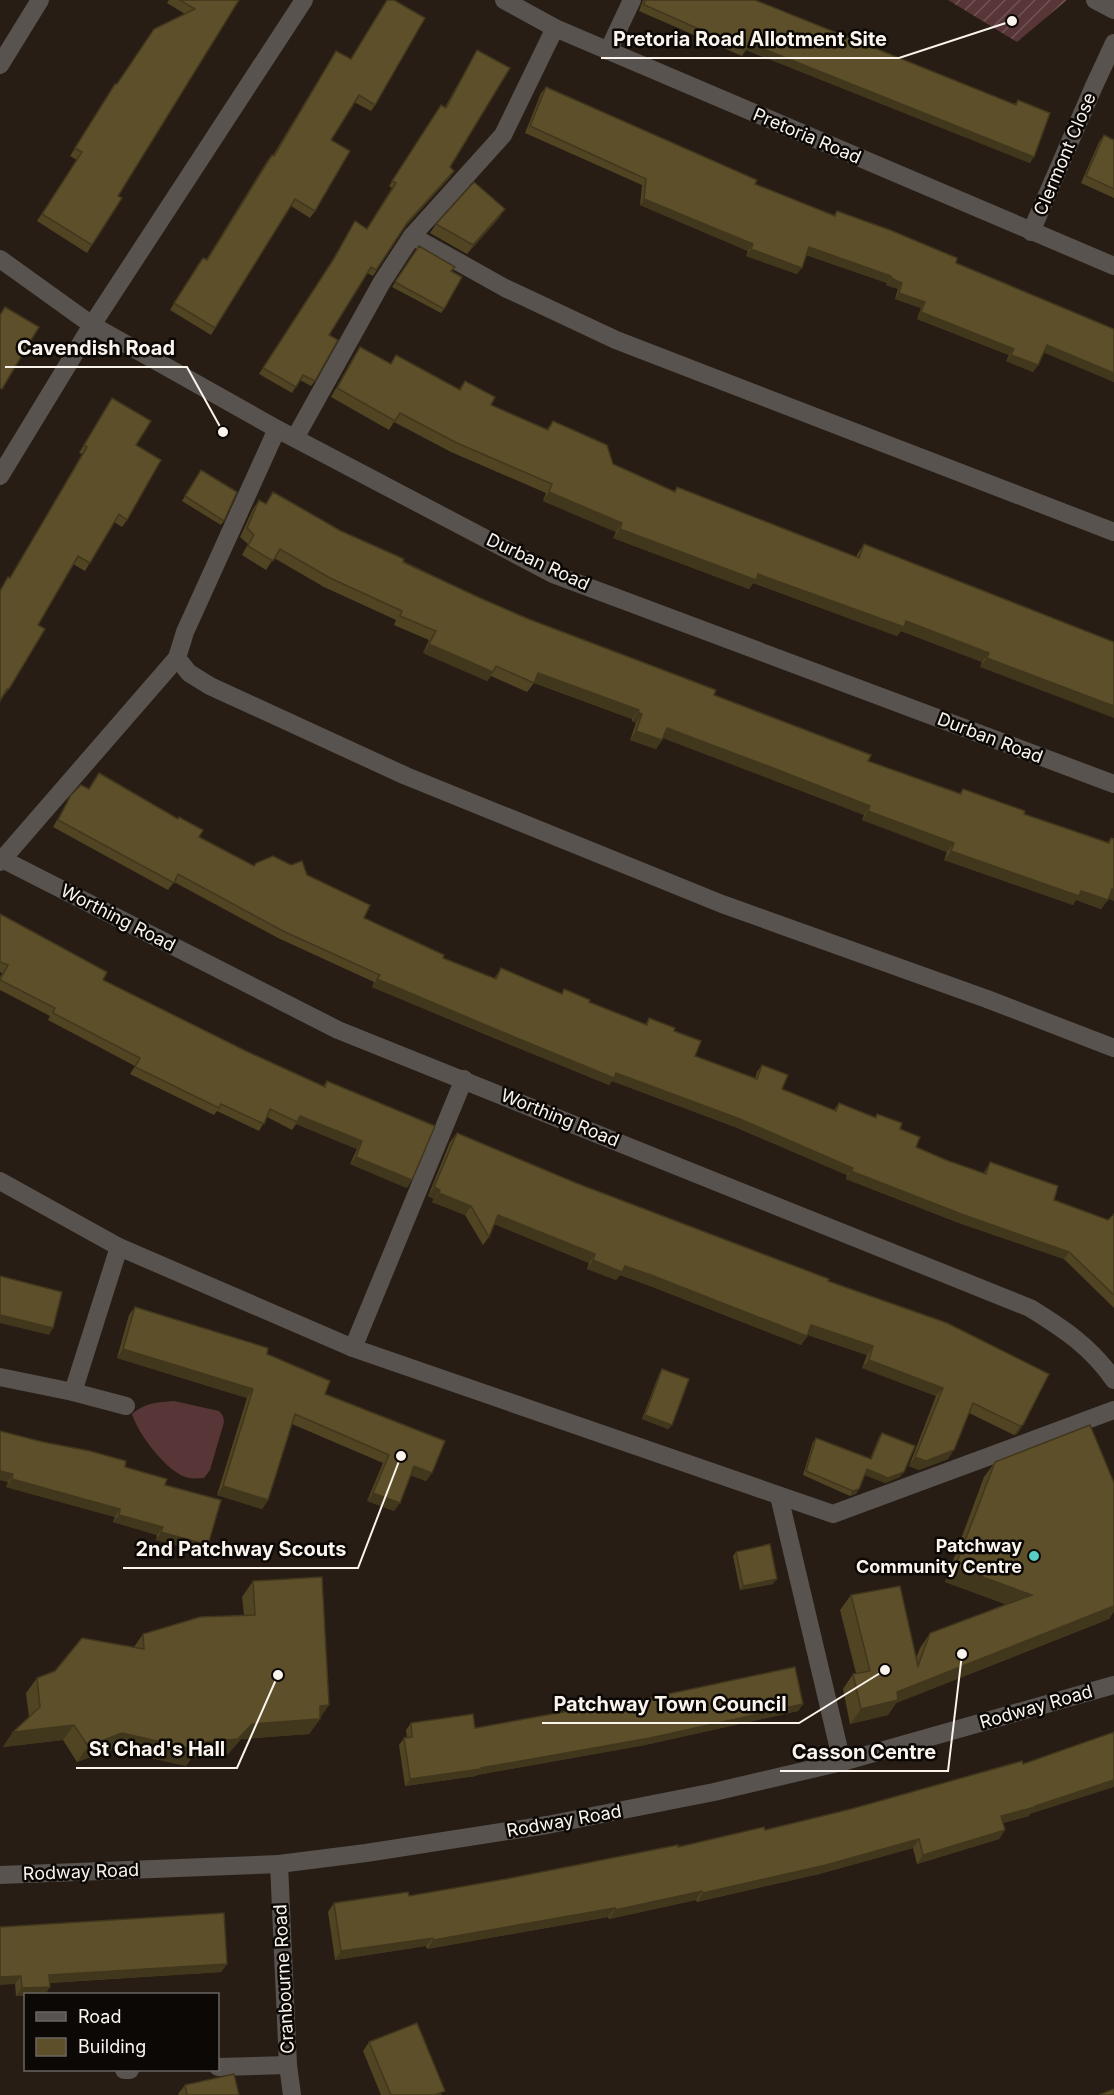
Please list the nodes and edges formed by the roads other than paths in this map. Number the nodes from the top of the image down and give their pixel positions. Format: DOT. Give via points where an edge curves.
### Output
graph roads {
  1 [pos="40,0"];
  2 [pos="304,0"];
  3 [pos="504,0"];
  4 [pos="632,0"];
  5 [pos="1095,0"];
  6 [pos="1114,10"];
  7 [pos="555,28"];
  8 [pos="1114,43"];
  9 [pos="608,51"];
  10 [pos="0,65"];
  11 [pos="1032,232"];
  12 [pos="412,236"];
  13 [pos="0,259"];
  14 [pos="1114,266"];
  15 [pos="92,325"];
  16 [pos="277,429"];
  17 [pos="295,438"];
  18 [pos="0,476"];
  19 [pos="1114,532"];
  20 [pos="177,658"];
  21 [pos="1114,784"];
  22 [pos="0,859"];
  23 [pos="1114,1048"];
  24 [pos="464,1079"];
  25 [pos="0,1181"];
  26 [pos="119,1247"];
  27 [pos="353,1348"];
  28 [pos="0,1377"];
  29 [pos="1114,1380"];
  30 [pos="73,1392"];
  31 [pos="126,1406"];
  32 [pos="1114,1410"];
  33 [pos="778,1496"];
  34 [pos="1114,1685"];
  35 [pos="842,1762"];
  36 [pos="279,1864"];
  37 [pos="0,1875"];
  38 [pos="288,2065"];
  39 [pos="219,2067"];
  40 [pos="292,2095"];
  1 -- 10 [label="street"];
  2 -- 15 [label="street"];
  3 -- 7 [label="street, Pretoria Road"];
  4 -- 9 [label="street"];
  5 -- 6 [label="street"];
  7 -- 9 [label="street, Pretoria Road"];
  7 -- 12 [label="street" via="503,135"];
  8 -- 11 [label="street, Clermont Close"];
  9 -- 11 [label="street, Pretoria Road"];
  11 -- 14 [label="street, Pretoria Road"];
  12 -- 17 [label="street"];
  12 -- 19 [label="street" via="505,288 616,340"];
  13 -- 15 [label="street, Durban Road"];
  15 -- 16 [label="street, Durban Road"];
  15 -- 18 [label="street"];
  16 -- 17 [label="street, Durban Road"];
  16 -- 20 [label="street" via="185,632"];
  17 -- 21 [label="street, Durban Road" via="553,574"];
  20 -- 22 [label="street"];
  20 -- 23 [label="street" via="189,673 210,686 417,780 722,904"];
  22 -- 24 [label="street, Worthing Road" via="338,1029"];
  24 -- 27 [label="street"];
  24 -- 29 [label="street, Worthing Road" via="1030,1308 1071,1334 1101,1361"];
  25 -- 26 [label="street"];
  26 -- 27 [label="street"];
  26 -- 30 [label="street"];
  27 -- 33 [label="street"];
  28 -- 30 [label="street"];
  30 -- 31 [label="street"];
  32 -- 33 [label="street" via="833,1514"];
  33 -- 35 [label="street"];
  34 -- 35 [label="street, Rodway Road"];
  35 -- 36 [label="street, Rodway Road" via="547,1825"];
  36 -- 37 [label="street, Rodway Road"];
  36 -- 38 [label="street, Cranbourne Road"];
  38 -- 39 [label="street"];
  38 -- 40 [label="street, Cranbourne Road"];
}
